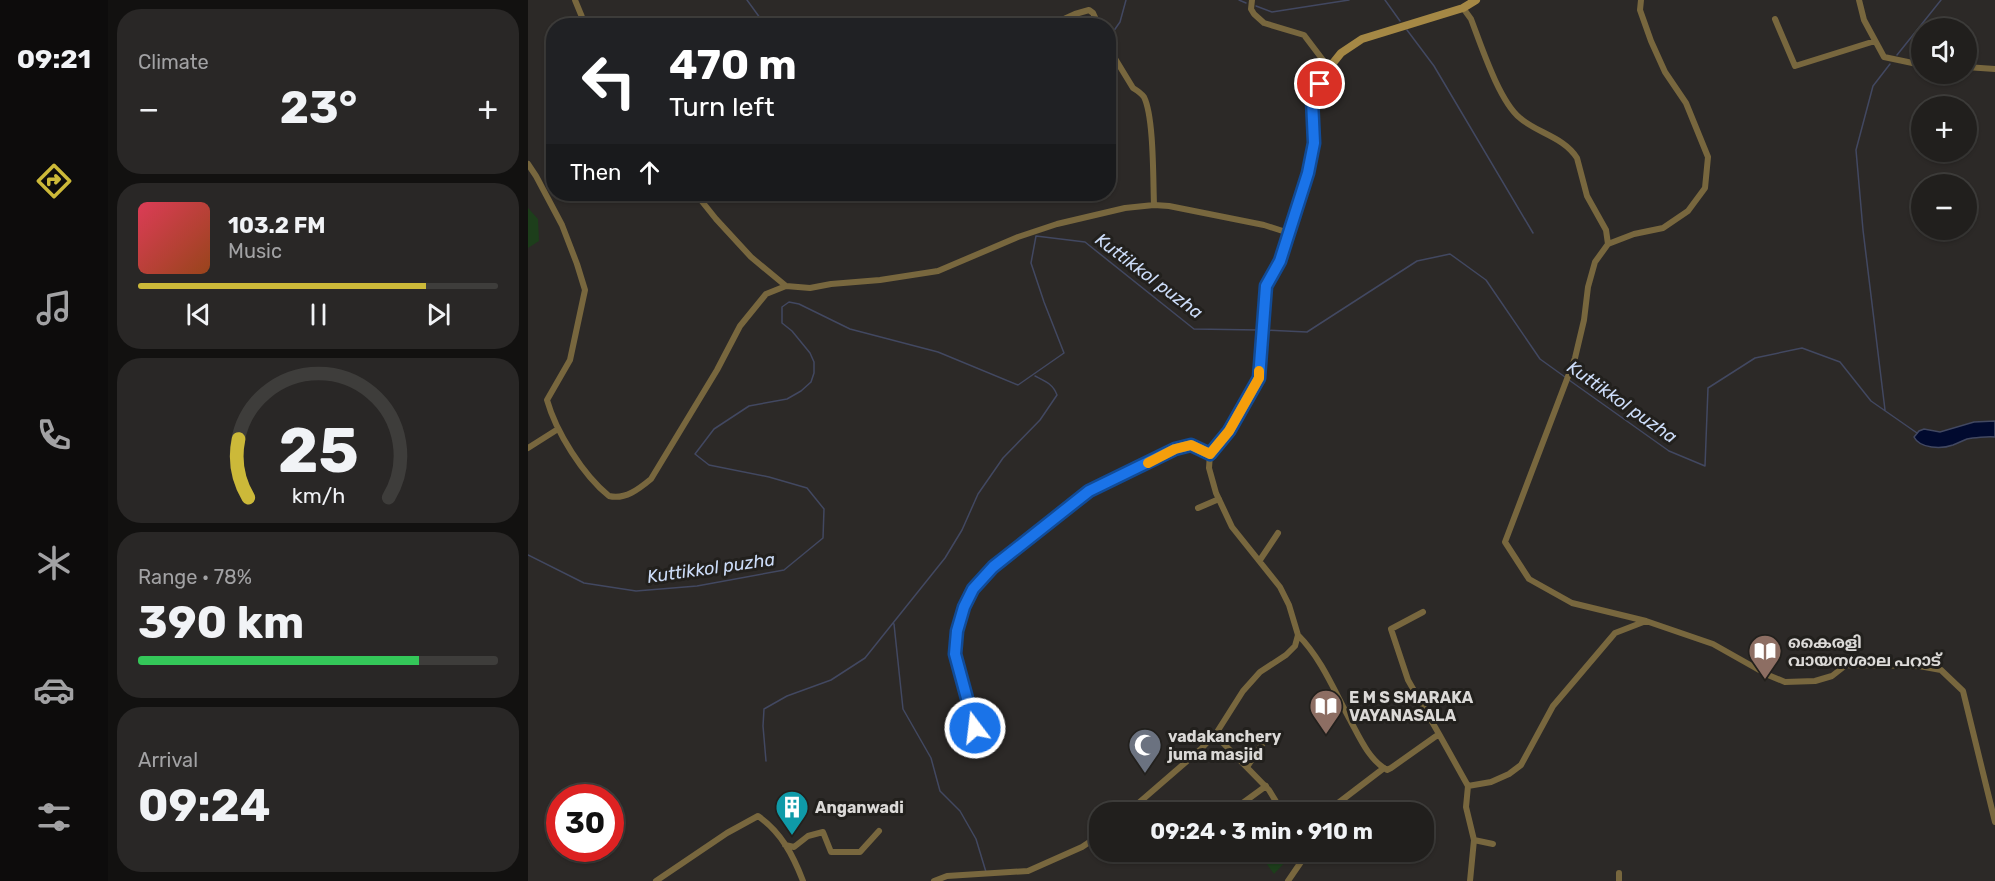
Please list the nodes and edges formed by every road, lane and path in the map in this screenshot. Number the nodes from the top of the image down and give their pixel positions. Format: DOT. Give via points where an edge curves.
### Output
graph roads {
  1 [pos="575,0"];
  2 [pos="1252,0"];
  3 [pos="1476,0"];
  4 [pos="1641,0"];
  5 [pos="1859,0"];
  6 [pos="1463,8"];
  7 [pos="583,18"];
  8 [pos="1066,18"];
  9 [pos="1095,18"];
  10 [pos="1775,19"];
  11 [pos="1875,41"];
  12 [pos="1116,60"];
  13 [pos="1911,63"];
  14 [pos="1329,68"];
  15 [pos="1977,68"];
  16 [pos="1995,69"];
  17 [pos="528,164"];
  18 [pos="546,195"];
  19 [pos="549,201"];
  20 [pos="702,201"];
  21 [pos="1154,205"];
  22 [pos="1289,233"];
  23 [pos="1608,244"];
  24 [pos="786,286"];
  25 [pos="1263,315"];
  26 [pos="558,429"];
  27 [pos="528,448"];
  28 [pos="1210,454"];
  29 [pos="1219,499"];
  30 [pos="1198,508"];
  31 [pos="1278,533"];
  32 [pos="1260,560"];
  33 [pos="1422,612"];
  34 [pos="1620,615"];
  35 [pos="1646,621"];
  36 [pos="1630,626"];
  37 [pos="1298,635"];
  38 [pos="975,728"];
  39 [pos="1217,732"];
  40 [pos="1439,734"];
  41 [pos="1263,743"];
  42 [pos="1247,767"];
  43 [pos="1384,768"];
  44 [pos="1266,786"];
  45 [pos="1468,786"];
  46 [pos="1140,802"];
  47 [pos="1244,802"];
  48 [pos="1276,802"];
  49 [pos="1339,802"];
  50 [pos="1995,822"];
  51 [pos="879,831"];
  52 [pos="1474,840"];
  53 [pos="1089,842"];
  54 [pos="1493,843"];
  55 [pos="785,844"];
  56 [pos="1302,862"];
  57 [pos="1619,873"];
  58 [pos="656,881"];
  59 [pos="803,881"];
  60 [pos="934,881"];
  61 [pos="1288,881"];
  62 [pos="1470,881"];
  63 [pos="1619,881"];
  1 -- 7 [label="street"];
  2 -- 14 [label="street" via="1251,9 1259,19 1304,35"];
  3 -- 6 [label="street"];
  4 -- 23 [label="street" via="1640,10 1651,41 1665,72 1686,103 1708,157 1705,188 1688,211 1663,228"];
  5 -- 11 [label="street"];
  6 -- 14 [label="street" via="1362,39 1341,53"];
  6 -- 23 [label="street" via="1517,117 1560,142 1577,158 1587,196 1606,230"];
  8 -- 9 [label="street" via="1089,10"];
  10 -- 11 [label="street" via="1795,66"];
  11 -- 13 [label="street" via="1884,57"];
  12 -- 21 [label="street" via="1133,88 1145,99"];
  14 -- 22 [label="street" via="1312,100 1314,143"];
  15 -- 16 [label="street"];
  17 -- 18 [label="street"];
  19 -- 26 [label="street" via="585,290 570,360 547,400"];
  20 -- 24 [label="street" via="751,257"];
  21 -- 22 [label="street"];
  21 -- 24 [label="street" via="1057,224 938,271 810,288"];
  22 -- 25 [label="street" via="1266,286"];
  23 -- 34 [label="street" via="1595,262 1575,358 1505,542 1530,579 1572,603"];
  24 -- 26 [label="street" via="766,294 740,326 669,452 639,490 609,496 586,474"];
  25 -- 28 [label="street" via="1259,378 1229,431"];
  26 -- 27 [label="street"];
  28 -- 29 [label="street" via="1209,468"];
  28 -- 38 [label="street" via="1191,445 1175,449 1089,491 993,567 973,589 957,631 955,654"];
  29 -- 30 [label="street"];
  29 -- 32 [label="street" via="1232,527"];
  31 -- 32 [label="street"];
  32 -- 37 [label="street" via="1280,586"];
  33 -- 40 [label="street" via="1391,629 1408,681"];
  34 -- 35 [label="street"];
  34 -- 36 [label="street"];
  35 -- 36 [label="street"];
  35 -- 50 [label="street" via="1713,644 1785,682 1815,681 1832,676 1846,665 1941,670 1963,691"];
  36 -- 45 [label="street" via="1615,633 1552,706 1521,765 1491,782"];
  37 -- 39 [label="street" via="1286,655 1260,672 1243,691"];
  37 -- 43 [label="street" via="1316,657 1365,747"];
  39 -- 42 [label="street"];
  39 -- 46 [label="street"];
  40 -- 43 [label="street" via="1391,768"];
  40 -- 45 [label="street"];
  41 -- 42 [label="street"];
  42 -- 44 [label="street"];
  43 -- 49 [label="street"];
  44 -- 47 [label="street"];
  44 -- 48 [label="street"];
  45 -- 52 [label="street" via="1466,807"];
  51 -- 55 [label="street" via="860,852 831,852 823,832 808,836 794,847"];
  52 -- 54 [label="street"];
  52 -- 62 [label="street"];
  53 -- 60 [label="street" via="1028,871 946,876"];
  55 -- 58 [label="street" via="772,826 758,816"];
  55 -- 59 [label="street"];
  56 -- 61 [label="street"];
  57 -- 63 [label="street"];
}
